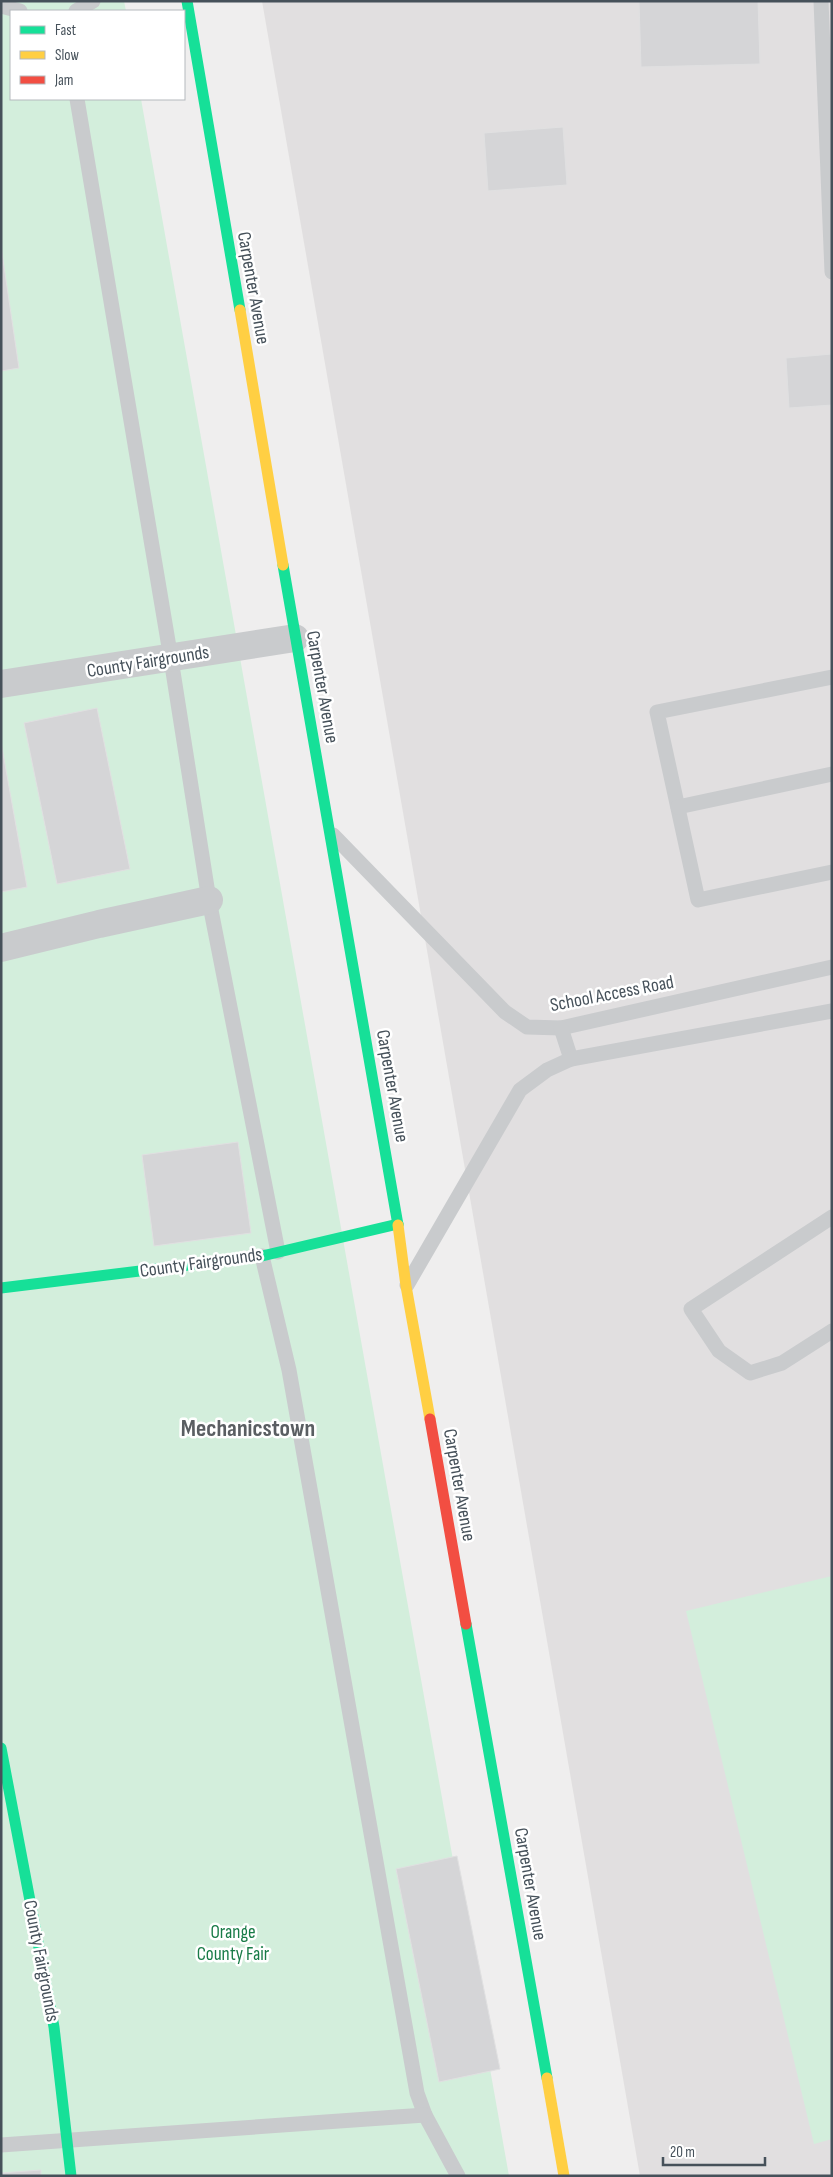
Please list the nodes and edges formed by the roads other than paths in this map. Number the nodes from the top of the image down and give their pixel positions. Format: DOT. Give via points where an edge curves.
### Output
graph roads {
  1 [pos="94,1"];
  2 [pos="187,1"];
  3 [pos="821,1"];
  4 [pos="1,6"];
  5 [pos="16,10"];
  6 [pos="78,10"];
  7 [pos="77,100"];
  8 [pos="829,146"];
  9 [pos="832,272"];
  10 [pos="295,638"];
  11 [pos="171,659"];
  12 [pos="832,677"];
  13 [pos="1,684"];
  14 [pos="832,774"];
  15 [pos="678,807"];
  16 [pos="329,830"];
  17 [pos="832,872"];
  18 [pos="209,900"];
  19 [pos="1,948"];
  20 [pos="832,967"];
  21 [pos="832,1011"];
  22 [pos="560,1028"];
  23 [pos="571,1059"];
  24 [pos="832,1217"];
  25 [pos="398,1224"];
  26 [pos="278,1252"];
  27 [pos="262,1256"];
  28 [pos="406,1286"];
  29 [pos="1,1288"];
  30 [pos="832,1331"];
  31 [pos="1,1748"];
  32 [pos="425,2114"];
  33 [pos="67,2141"];
  34 [pos="1,2145"];
  35 [pos="71,2176"];
  36 [pos="458,2176"];
  37 [pos="564,2176"];
  1 -- 6 [label="lane"];
  2 -- 10 [label="street, Carpenter Avenue"];
  3 -- 8 [label="lane"];
  4 -- 5 [label="lane"];
  7 -- 11 [label="lane"];
  8 -- 9 [label="lane"];
  10 -- 11 [label="street, County Fairgrounds"];
  10 -- 16 [label="street, Carpenter Avenue"];
  11 -- 13 [label="street, County Fairgrounds"];
  11 -- 18 [label="lane"];
  12 -- 15 [label="lane" via="657,712"];
  14 -- 15 [label="lane"];
  15 -- 17 [label="lane" via="698,900"];
  16 -- 22 [label="lane, School Access Road" via="505,1012 527,1027"];
  16 -- 25 [label="street, Carpenter Avenue"];
  18 -- 19 [label="street"];
  18 -- 26 [label="lane"];
  20 -- 22 [label="lane, School Access Road"];
  21 -- 23 [label="lane"];
  22 -- 23 [label="lane"];
  23 -- 28 [label="lane" via="547,1070 520,1090"];
  24 -- 30 [label="lane" via="691,1309 719,1351 750,1373 782,1363"];
  25 -- 26 [label="street, County Fairgrounds"];
  25 -- 28 [label="street, Carpenter Avenue"];
  26 -- 27 [label="street, County Fairgrounds"];
  27 -- 29 [label="street, County Fairgrounds"];
  27 -- 32 [label="lane" via="289,1370 418,2093"];
  28 -- 37 [label="street, Carpenter Avenue"];
  31 -- 33 [label="street, County Fairgrounds" via="54,2027"];
  32 -- 33 [label="lane"];
  32 -- 36 [label="lane"];
  33 -- 34 [label="lane"];
  33 -- 35 [label="street, County Fairgrounds"];
}
